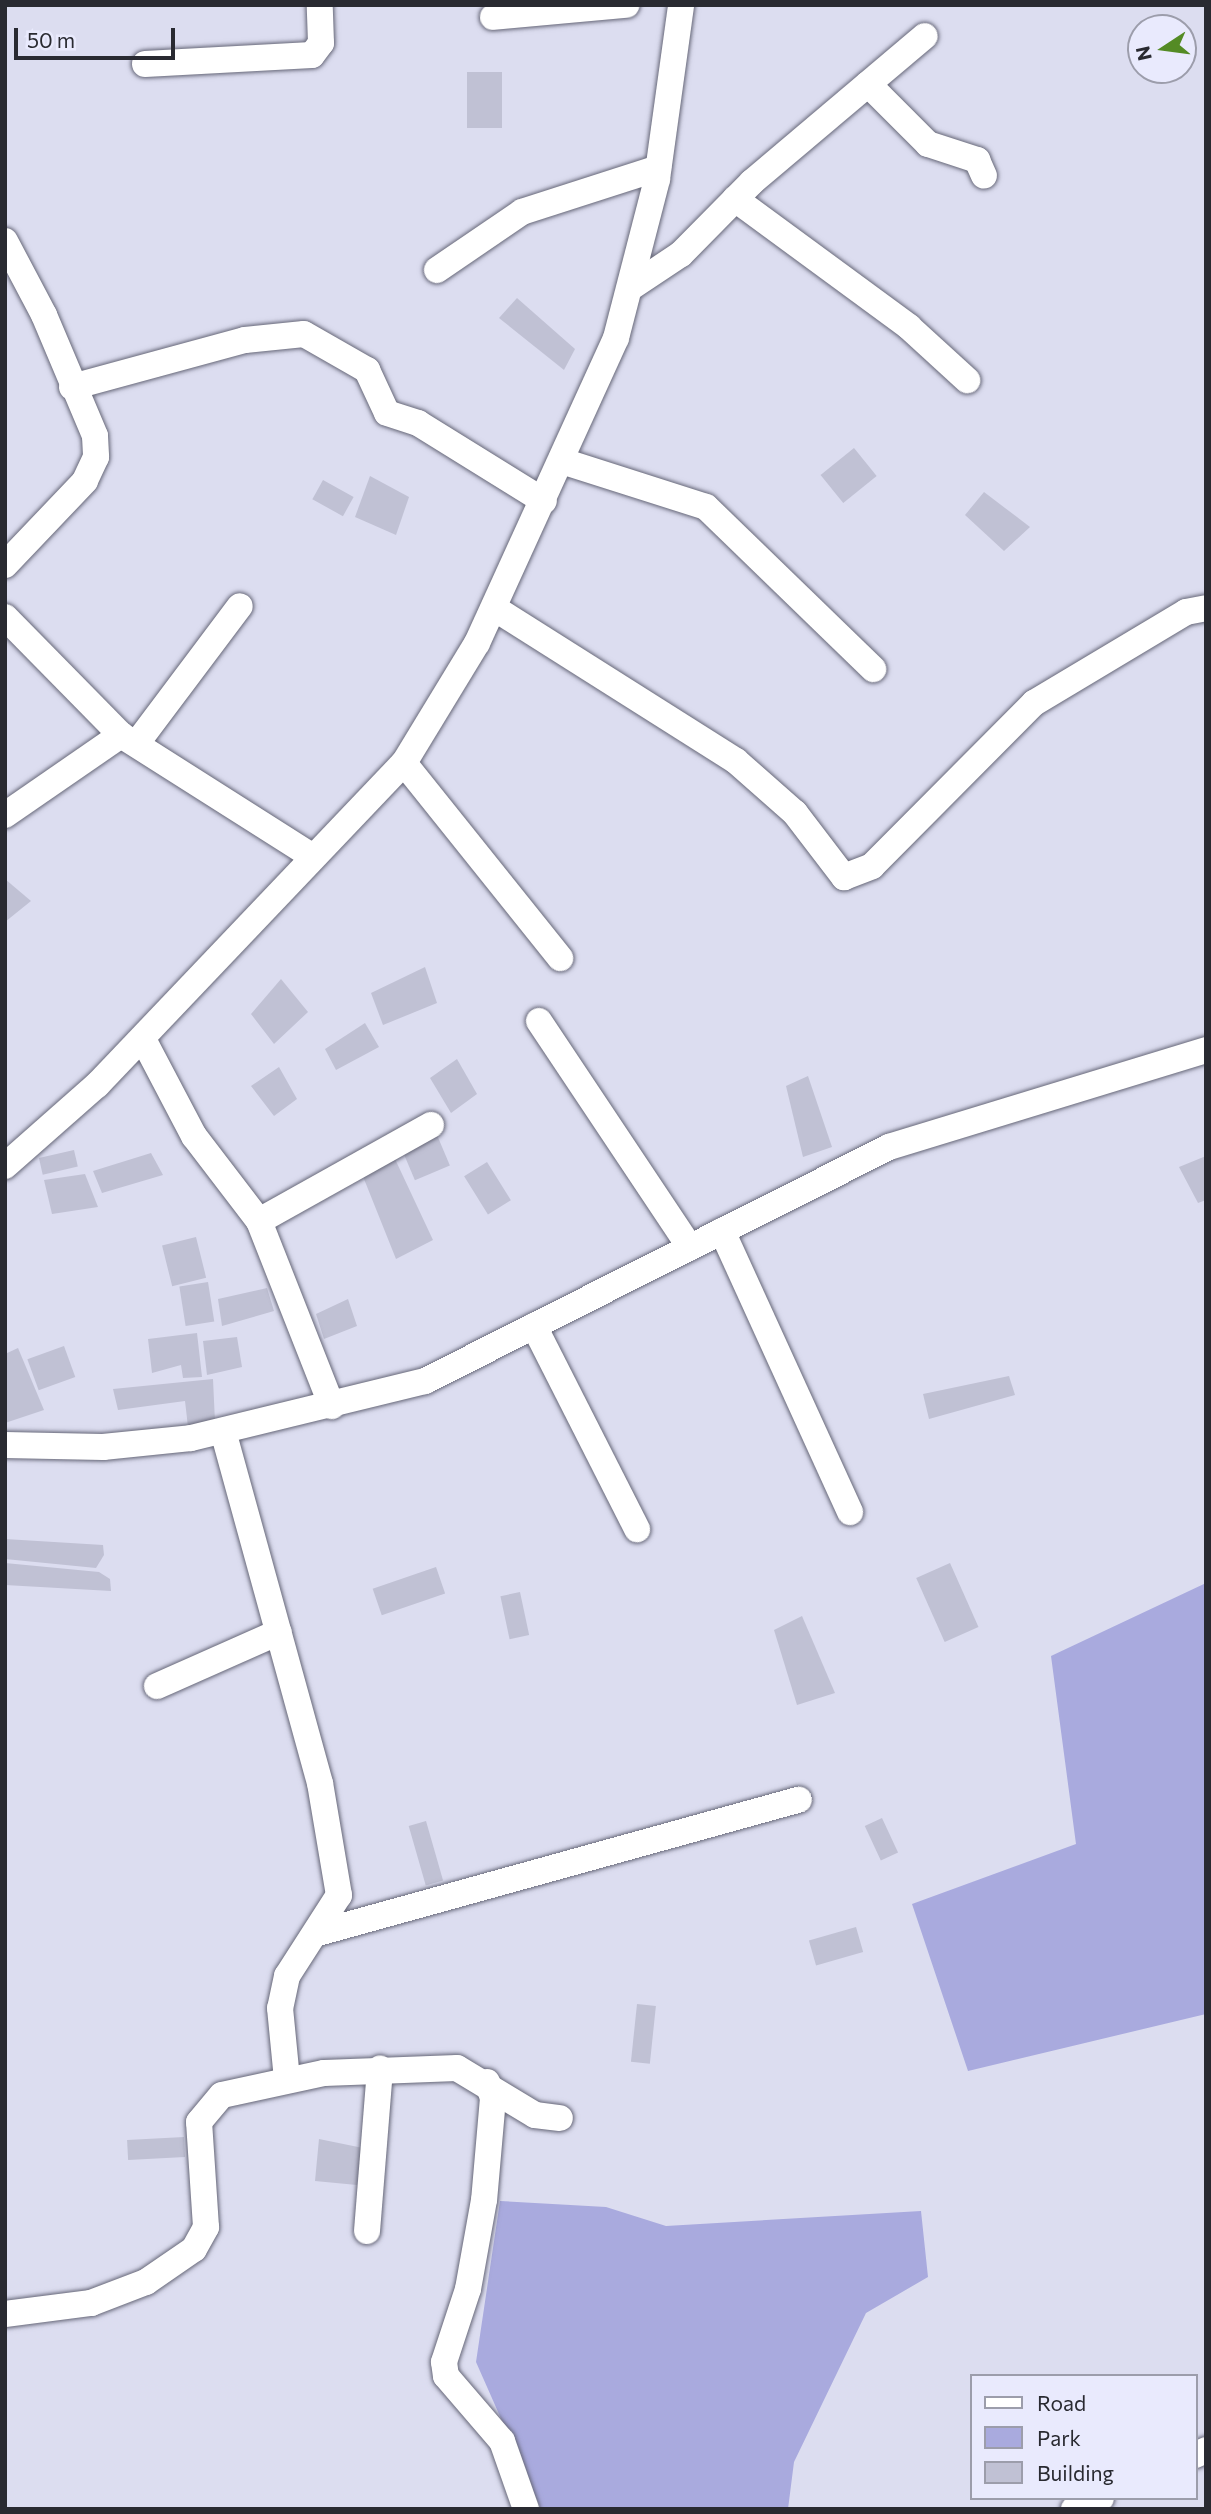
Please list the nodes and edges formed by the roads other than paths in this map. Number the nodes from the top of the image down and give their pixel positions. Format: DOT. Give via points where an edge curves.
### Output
graph roads {
  1 [pos="320,5"];
  2 [pos="626,5"];
  3 [pos="681,5"];
  4 [pos="493,17"];
  5 [pos="925,36"];
  6 [pos="145,64"];
  7 [pos="868,84"];
  8 [pos="658,168"];
  9 [pos="985,176"];
  10 [pos="735,199"];
  11 [pos="5,241"];
  12 [pos="437,270"];
  13 [pos="630,288"];
  14 [pos="967,380"];
  15 [pos="72,387"];
  16 [pos="562,461"];
  17 [pos="544,501"];
  18 [pos="5,565"];
  19 [pos="240,606"];
  20 [pos="494,608"];
  21 [pos="1206,608"];
  22 [pos="5,617"];
  23 [pos="873,669"];
  24 [pos="129,739"];
  25 [pos="404,762"];
  26 [pos="5,815"];
  27 [pos="313,857"];
  28 [pos="560,958"];
  29 [pos="539,1021"];
  30 [pos="143,1039"];
  31 [pos="1206,1050"];
  32 [pos="431,1125"];
  33 [pos="5,1166"];
  34 [pos="258,1221"];
  35 [pos="722,1231"];
  36 [pos="690,1247"];
  37 [pos="534,1326"];
  38 [pos="332,1406"];
  39 [pos="223,1431"];
  40 [pos="5,1445"];
  41 [pos="850,1512"];
  42 [pos="637,1529"];
  43 [pos="279,1632"];
  44 [pos="157,1686"];
  45 [pos="799,1801"];
  46 [pos="318,1933"];
  47 [pos="380,2069"];
  48 [pos="287,2079"];
  49 [pos="486,2082"];
  50 [pos="560,2118"];
  51 [pos="367,2231"];
  52 [pos="5,2314"];
  53 [pos="1096,2500"];
  54 [pos="526,2509"];
  55 [pos="1074,2509"];
  1 -- 6 [label="street" via="321,43 312,55"];
  2 -- 4 [label="street"];
  3 -- 8 [label="street"];
  5 -- 7 [label="street"];
  7 -- 9 [label="street" via="928,144 977,160"];
  7 -- 10 [label="street"];
  8 -- 12 [label="street" via="522,212"];
  8 -- 13 [label="street"];
  10 -- 13 [label="street" via="681,254"];
  10 -- 14 [label="street" via="909,327"];
  11 -- 15 [label="street"];
  13 -- 16 [label="street" via="616,338"];
  15 -- 17 [label="street" via="245,340 304,334 367,370 387,413 418,423"];
  15 -- 18 [label="street" via="94,436 96,457 85,481"];
  16 -- 17 [label="street"];
  16 -- 23 [label="street" via="706,507"];
  17 -- 20 [label="street"];
  19 -- 24 [label="street"];
  20 -- 21 [label="street" via="736,761 795,813 844,877 872,866 1034,703 1186,612"];
  20 -- 25 [label="street"];
  22 -- 24 [label="street"];
  24 -- 26 [label="street"];
  24 -- 27 [label="street"];
  25 -- 27 [label="street"];
  25 -- 28 [label="street"];
  27 -- 30 [label="street"];
  29 -- 36 [label="street"];
  30 -- 33 [label="street"];
  30 -- 34 [label="street" via="194,1136"];
  31 -- 35 [label="street" via="888,1147"];
  32 -- 34 [label="street"];
  34 -- 38 [label="street"];
  35 -- 36 [label="street"];
  35 -- 41 [label="street"];
  36 -- 37 [label="street"];
  37 -- 38 [label="street" via="425,1381"];
  37 -- 42 [label="street"];
  38 -- 39 [label="street"];
  39 -- 40 [label="street" via="103,1447"];
  39 -- 43 [label="street"];
  43 -- 44 [label="street"];
  43 -- 46 [label="street" via="320,1783 339,1895"];
  45 -- 46 [label="street"];
  46 -- 48 [label="street" via="287,1976 279,2008"];
  47 -- 48 [label="street"];
  47 -- 49 [label="street" via="457,2068"];
  47 -- 51 [label="street"];
  48 -- 52 [label="street" via="222,2095 199,2122 206,2227 194,2249 146,2282 91,2303"];
  49 -- 50 [label="street" via="535,2115"];
  49 -- 54 [label="street" via="493,2098 484,2200 468,2289 444,2362 446,2376 502,2441"];
  53 -- 55 [label="street"];
}
